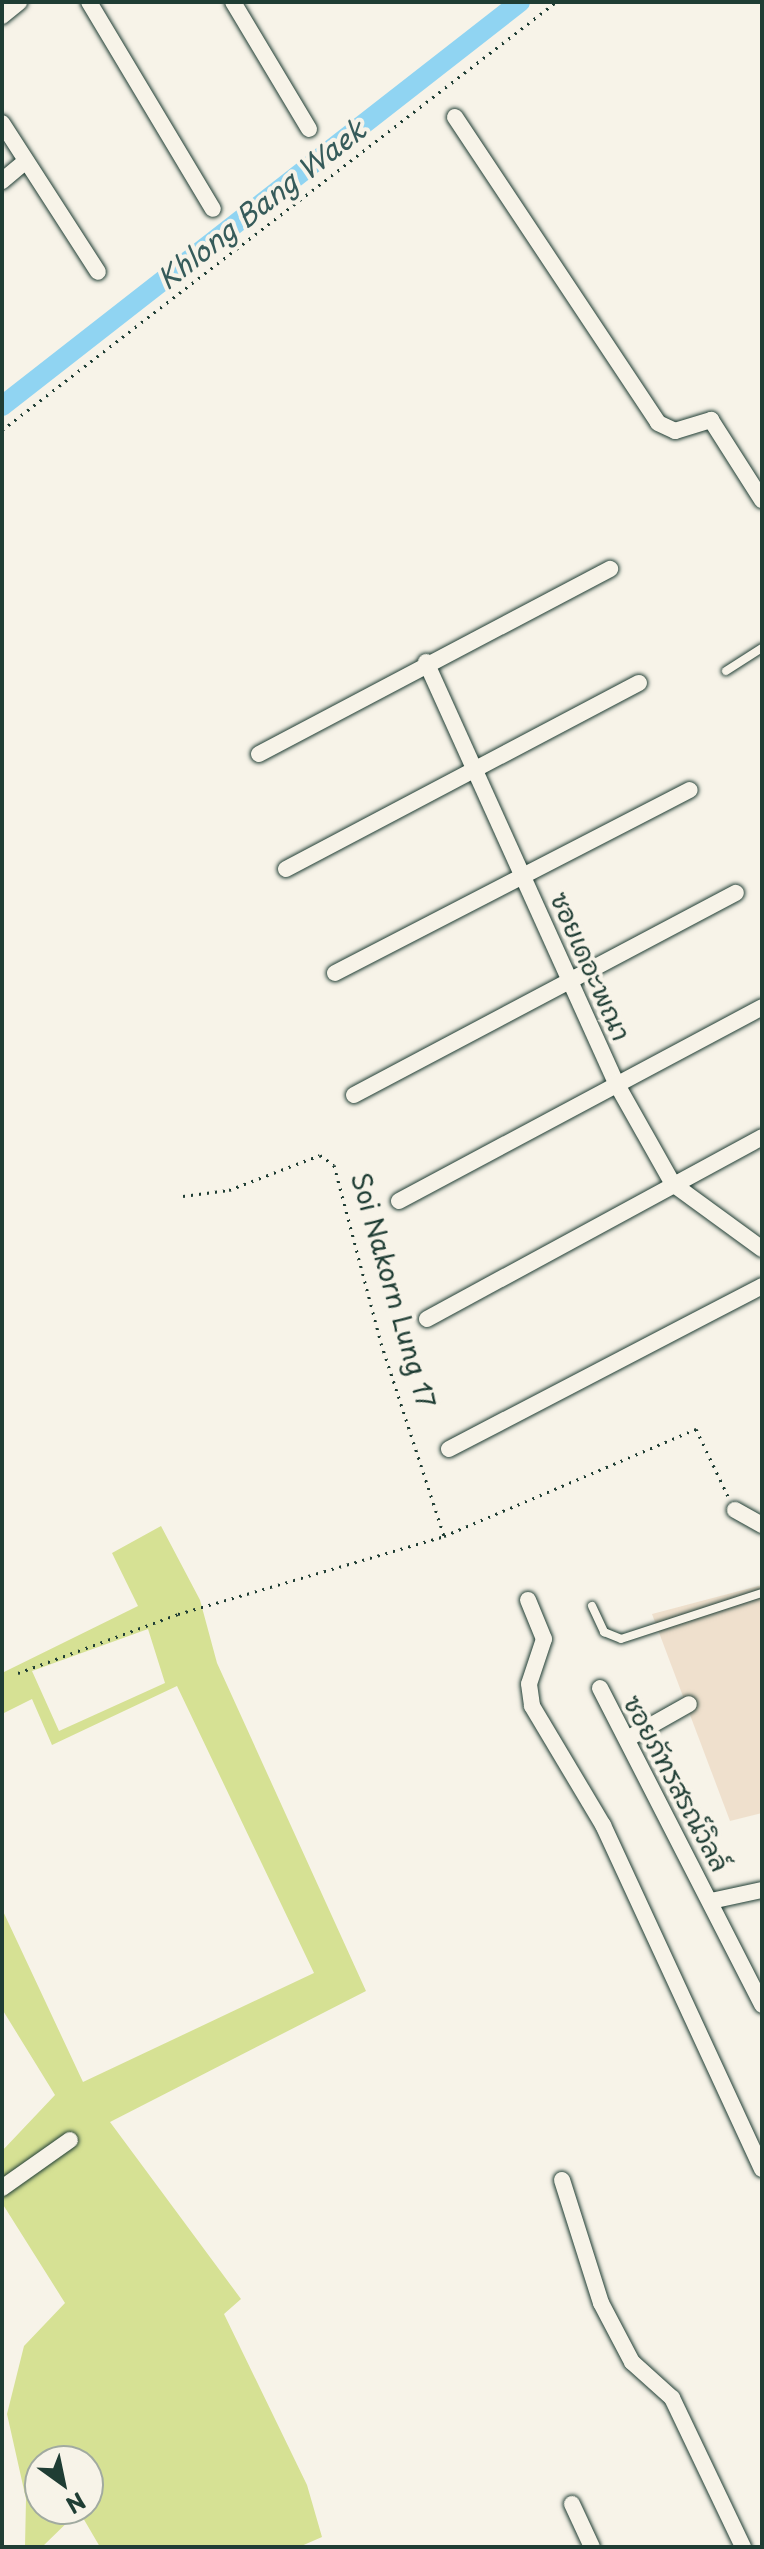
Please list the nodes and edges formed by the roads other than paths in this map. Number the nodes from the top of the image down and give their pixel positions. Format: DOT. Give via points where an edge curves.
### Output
graph roads {
  1 [pos="19,2"];
  2 [pos="89,2"];
  3 [pos="233,2"];
  4 [pos="2,16"];
  5 [pos="455,117"];
  6 [pos="2,123"];
  7 [pos="309,129"];
  8 [pos="26,161"];
  9 [pos="2,181"];
  10 [pos="213,209"];
  11 [pos="98,272"];
  12 [pos="762,500"];
  13 [pos="610,569"];
  14 [pos="762,648"];
  15 [pos="426,662"];
  16 [pos="726,671"];
  17 [pos="639,683"];
  18 [pos="259,754"];
  19 [pos="476,767"];
  20 [pos="690,790"];
  21 [pos="286,869"];
  22 [pos="522,871"];
  23 [pos="736,893"];
  24 [pos="335,973"];
  25 [pos="571,974"];
  26 [pos="762,1007"];
  27 [pos="616,1083"];
  28 [pos="354,1095"];
  29 [pos="762,1137"];
  30 [pos="673,1184"];
  31 [pos="399,1201"];
  32 [pos="762,1249"];
  33 [pos="762,1286"];
  34 [pos="427,1319"];
  35 [pos="449,1449"];
  36 [pos="735,1510"];
  37 [pos="762,1525"];
  38 [pos="762,1593"];
  39 [pos="528,1600"];
  40 [pos="592,1606"];
  41 [pos="600,1688"];
  42 [pos="689,1704"];
  43 [pos="627,1739"];
  44 [pos="762,1890"];
  45 [pos="711,1901"];
  46 [pos="762,2005"];
  47 [pos="70,2140"];
  48 [pos="762,2169"];
  49 [pos="562,2180"];
  50 [pos="2,2188"];
  51 [pos="572,2504"];
  52 [pos="592,2547"];
  53 [pos="743,2547"];
  1 -- 4 [label="street"];
  2 -- 10 [label="street"];
  3 -- 7 [label="street"];
  5 -- 12 [label="street" via="658,423 675,431 711,420"];
  6 -- 8 [label="street"];
  8 -- 9 [label="street"];
  8 -- 11 [label="street"];
  13 -- 15 [label="street"];
  14 -- 16 [label="lane"];
  15 -- 18 [label="street"];
  15 -- 19 [label="street, ซอยเดอะพณา"];
  17 -- 19 [label="street"];
  19 -- 21 [label="street"];
  19 -- 22 [label="street, ซอยเดอะพณา"];
  20 -- 22 [label="street"];
  22 -- 24 [label="street"];
  22 -- 25 [label="street, ซอยเดอะพณา"];
  23 -- 25 [label="street"];
  25 -- 27 [label="street, ซอยเดอะพณา"];
  25 -- 28 [label="street"];
  26 -- 27 [label="street"];
  27 -- 30 [label="street, ซอยเดอะพณา"];
  27 -- 31 [label="street"];
  29 -- 30 [label="street"];
  30 -- 32 [label="street, ซอยเดอะพณา"];
  30 -- 34 [label="street"];
  33 -- 35 [label="street"];
  36 -- 37 [label="street"];
  38 -- 40 [label="lane" via="621,1639 604,1632"];
  39 -- 48 [label="street" via="544,1639 529,1684 532,1706 603,1825"];
  41 -- 43 [label="street, ซอยภัทรสรณ์วิลล์"];
  42 -- 43 [label="street"];
  43 -- 45 [label="street, ซอยภัทรสรณ์วิลล์"];
  44 -- 45 [label="street, ซอยภัทรสรณ์วิลล์"];
  45 -- 46 [label="street, ซอยภัทรสรณ์วิลล์"];
  47 -- 50 [label="street"];
  49 -- 53 [label="street" via="601,2303 632,2362 672,2398"];
  51 -- 52 [label="street"];
}
